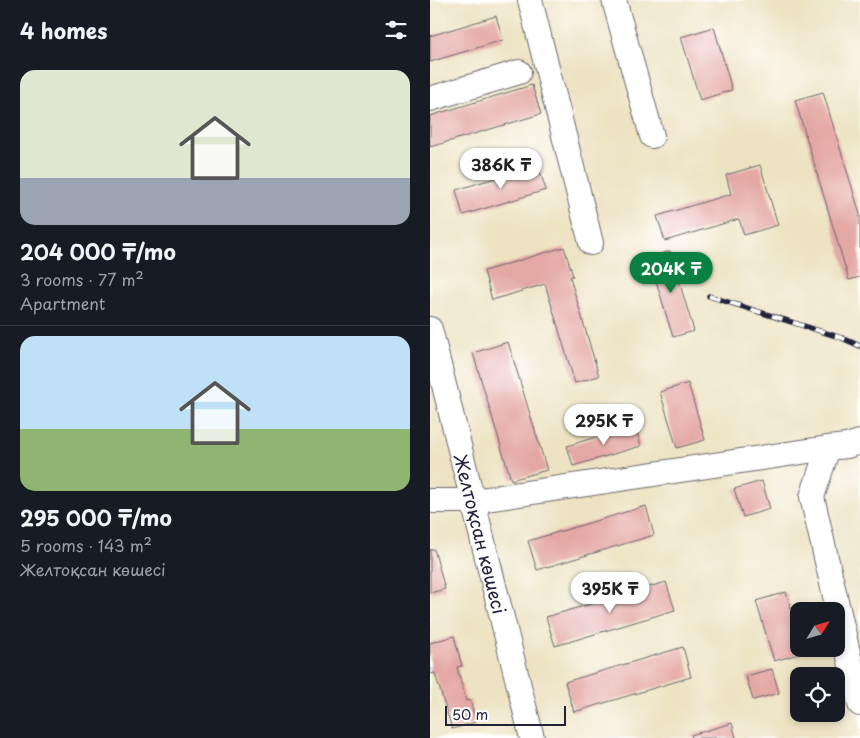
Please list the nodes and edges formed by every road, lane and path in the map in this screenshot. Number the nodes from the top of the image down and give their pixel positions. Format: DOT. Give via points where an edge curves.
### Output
graph roads {
  1 [pos="530,0"];
  2 [pos="614,0"];
  3 [pos="519,72"];
  4 [pos="430,99"];
  5 [pos="652,136"];
  6 [pos="591,243"];
  7 [pos="430,329"];
  8 [pos="860,442"];
  9 [pos="828,448"];
  10 [pos="430,501"];
  11 [pos="473,502"];
  12 [pos="860,704"];
  13 [pos="532,738"];
  1 -- 6 [label="street"];
  2 -- 5 [label="street"];
  3 -- 4 [label="street"];
  7 -- 11 [label="street, Желтоқсан көшесі"];
  8 -- 9 [label="street"];
  9 -- 11 [label="street"];
  9 -- 12 [label="street" via="812,497"];
  10 -- 11 [label="street"];
  11 -- 13 [label="street, Желтоқсан көшесі"];
}
